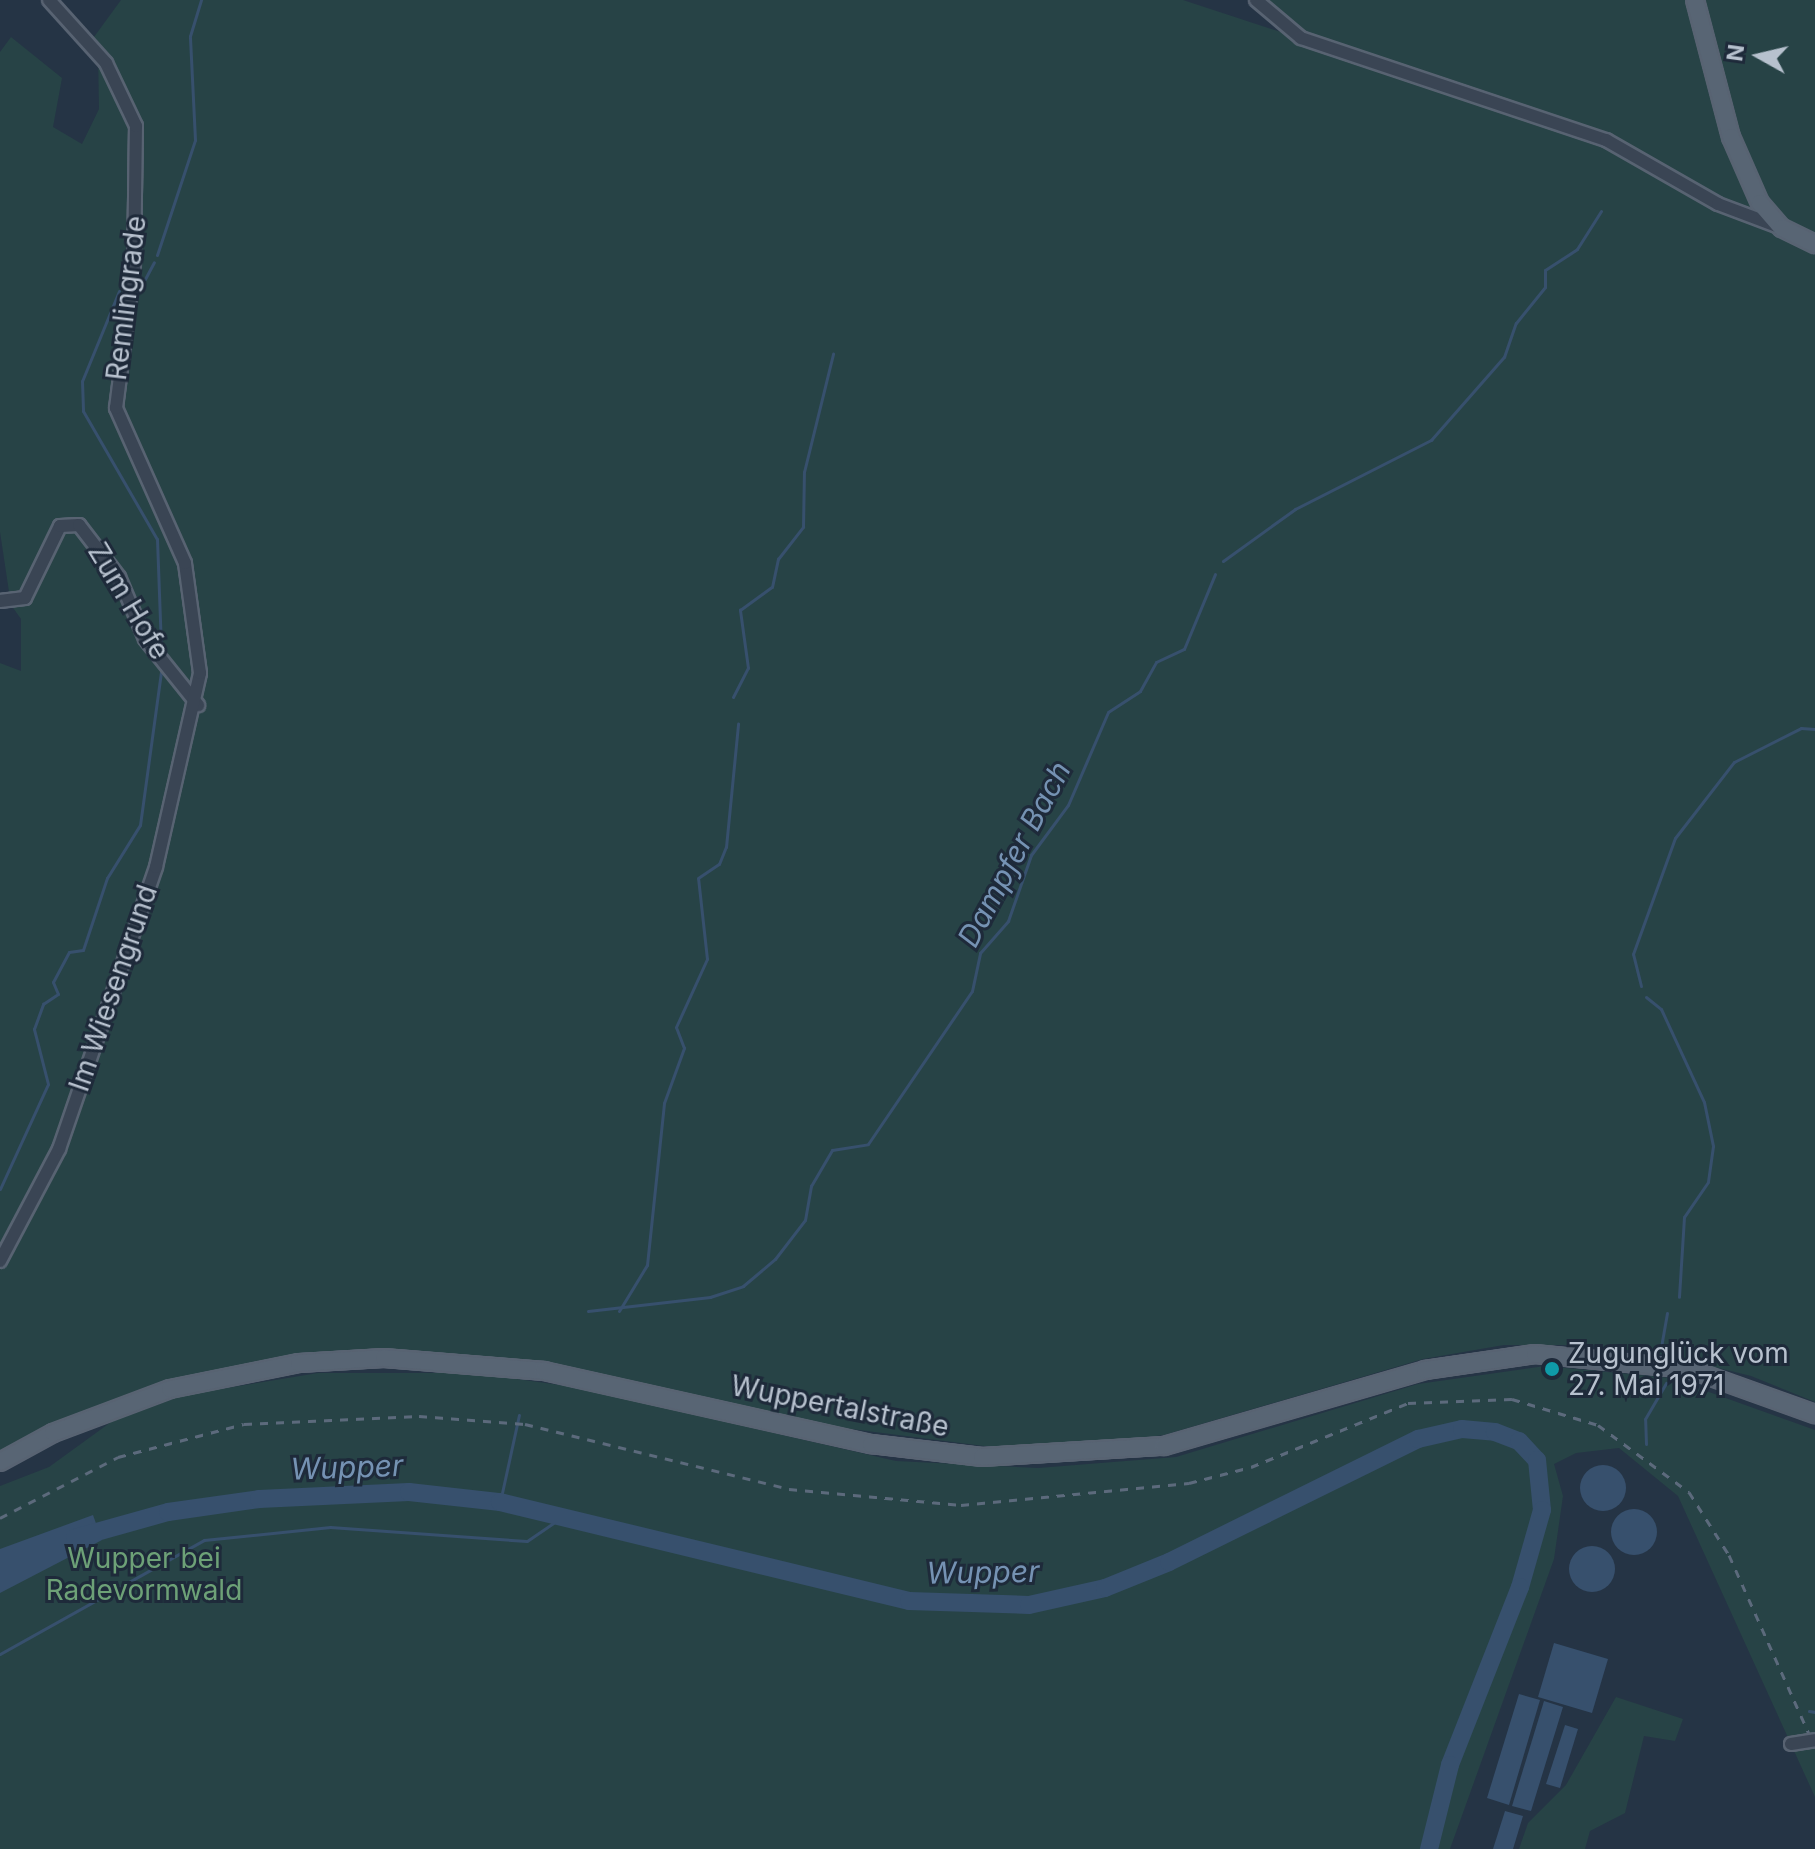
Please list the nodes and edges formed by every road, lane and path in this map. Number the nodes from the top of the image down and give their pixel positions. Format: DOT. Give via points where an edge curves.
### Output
graph roads {
  1 [pos="49,0"];
  2 [pos="1256,0"];
  3 [pos="1695,0"];
  4 [pos="1782,228"];
  5 [pos="1815,244"];
  6 [pos="0,601"];
  7 [pos="198,705"];
  8 [pos="0,1261"];
  9 [pos="1815,1414"];
  10 [pos="0,1462"];
  11 [pos="1815,1740"];
  12 [pos="1791,1744"];
  1 -- 7 [label="street, Remlingrade" via="106,63 136,126 135,254 116,408 190,582"];
  2 -- 4 [label="street" via="1301,38 1606,140 1718,204"];
  3 -- 4 [label="main road" via="1731,137 1760,203"];
  4 -- 5 [label="main road"];
  6 -- 7 [label="street, Zum Hofe" via="25,598 60,526 76,523 111,563 148,644"];
  7 -- 8 [label="street, Im Wiesengrund" via="156,867 59,1149"];
  9 -- 10 [label="main road, Wuppertalstraße" via="1689,1369 1535,1354 1425,1370 1164,1446 982,1457 856,1441 544,1371 384,1358 299,1363 170,1389 53,1433"];
  11 -- 12 [label="street, bridge"];
}
